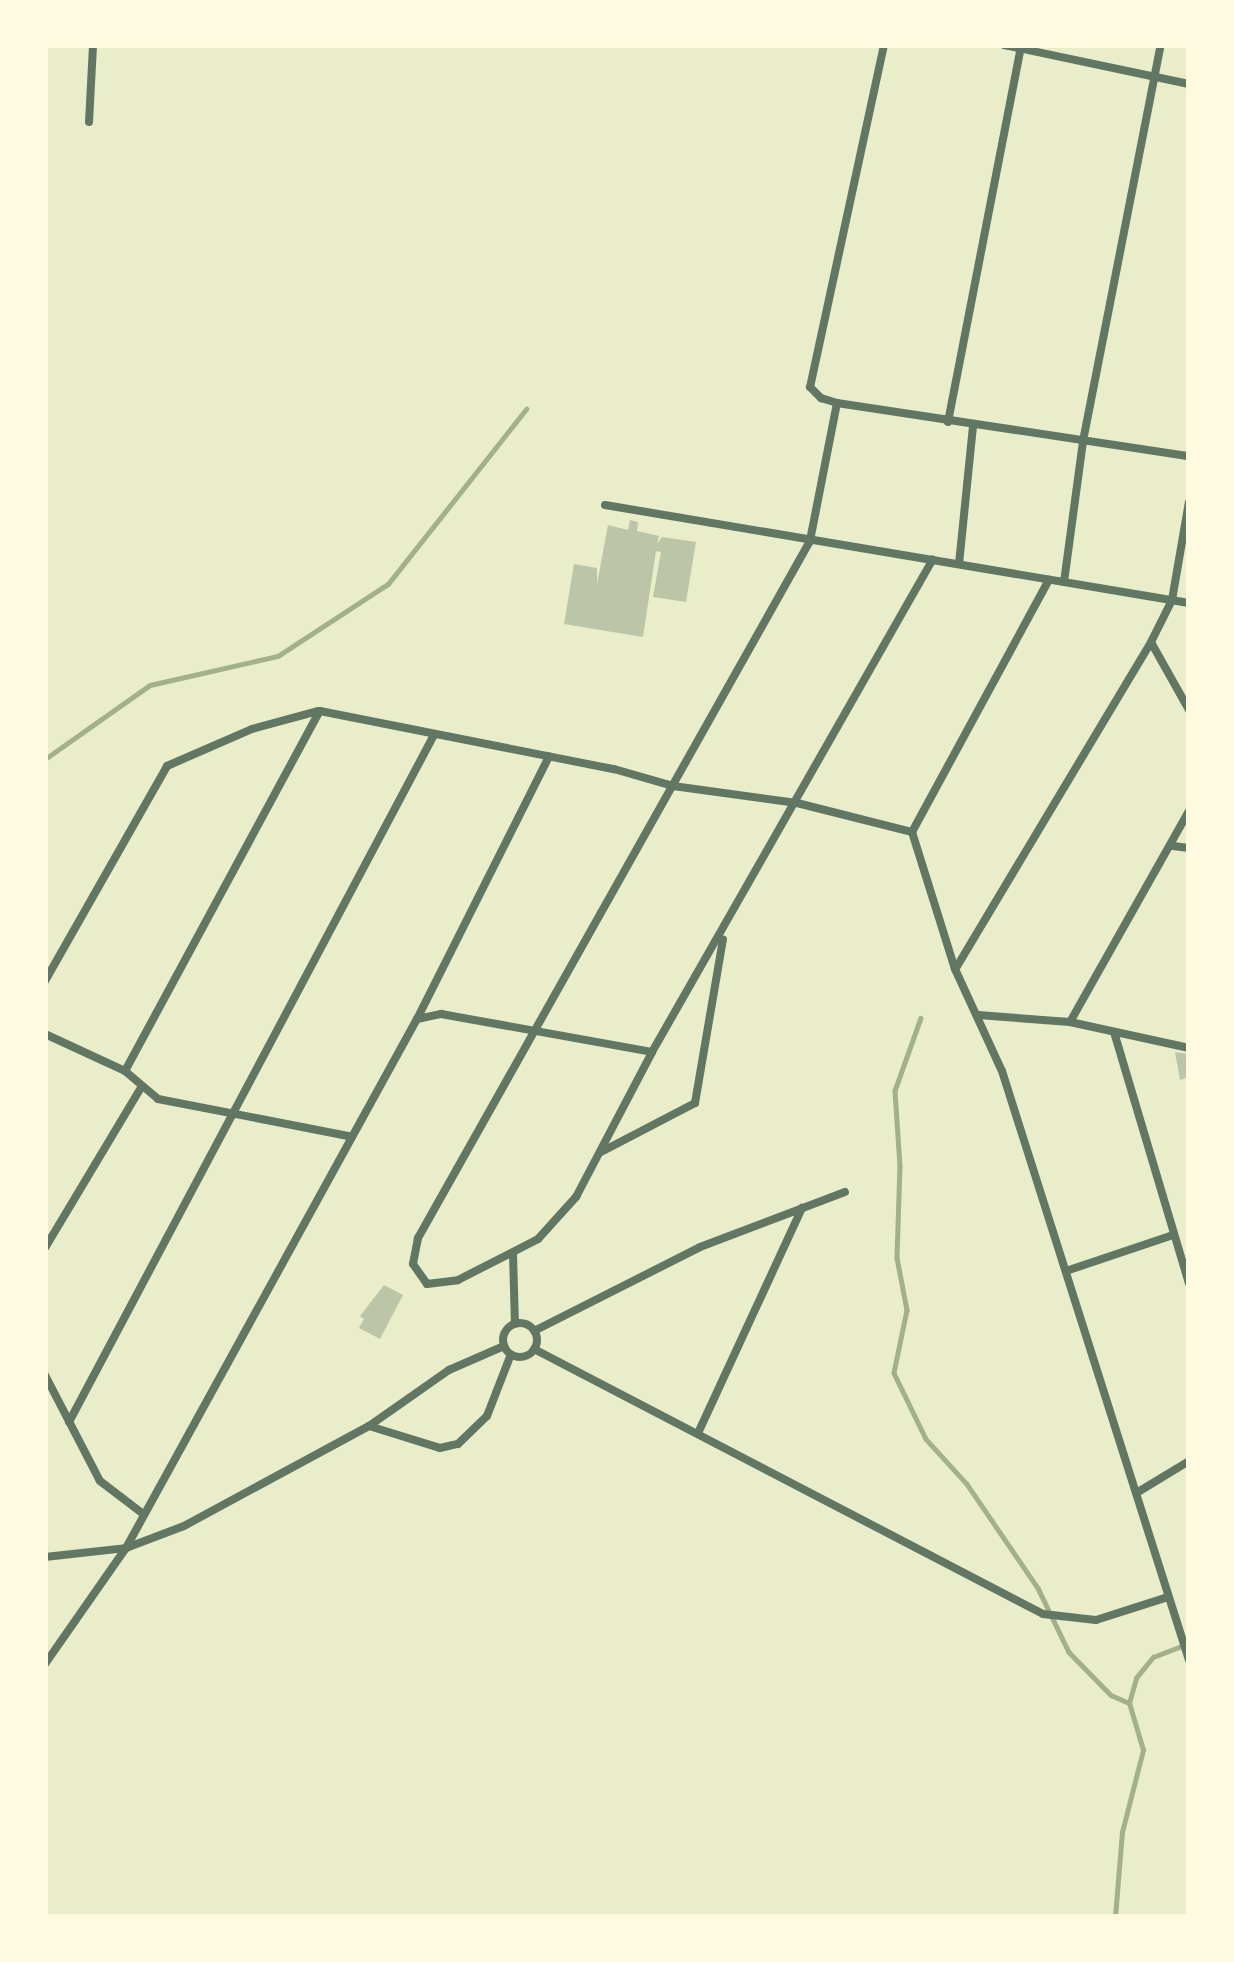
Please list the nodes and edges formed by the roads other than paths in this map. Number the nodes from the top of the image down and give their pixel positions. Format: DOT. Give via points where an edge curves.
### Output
graph roads {
  1 [pos="93,45"];
  2 [pos="884,45"];
  3 [pos="1004,45"];
  4 [pos="1161,45"];
  5 [pos="1021,47"];
  6 [pos="1154,77"];
  7 [pos="1189,84"];
  8 [pos="89,122"];
  9 [pos="837,403"];
  10 [pos="947,422"];
  11 [pos="973,425"];
  12 [pos="1083,441"];
  13 [pos="1189,457"];
  14 [pos="1189,502"];
  15 [pos="605,505"];
  16 [pos="810,541"];
  17 [pos="932,559"];
  18 [pos="958,564"];
  19 [pos="1049,580"];
  20 [pos="1064,582"];
  21 [pos="1172,600"];
  22 [pos="1189,603"];
  23 [pos="1151,642"];
  24 [pos="1189,710"];
  25 [pos="320,711"];
  26 [pos="434,735"];
  27 [pos="548,756"];
  28 [pos="673,785"];
  29 [pos="797,802"];
  30 [pos="1189,811"];
  31 [pos="912,832"];
  32 [pos="1173,846"];
  33 [pos="1189,848"];
  34 [pos="724,932"];
  35 [pos="955,969"];
  36 [pos="45,981"];
  37 [pos="977,1015"];
  38 [pos="417,1019"];
  39 [pos="1070,1022"];
  40 [pos="533,1030"];
  41 [pos="1114,1032"];
  42 [pos="46,1036"];
  43 [pos="1189,1048"];
  44 [pos="652,1052"];
  45 [pos="125,1071"];
  46 [pos="140,1089"];
  47 [pos="234,1118"];
  48 [pos="349,1136"];
  49 [pos="600,1152"];
  50 [pos="845,1192"];
  51 [pos="803,1207"];
  52 [pos="1173,1235"];
  53 [pos="45,1248"];
  54 [pos="513,1254"];
  55 [pos="1066,1271"];
  56 [pos="1189,1282"];
  57 [pos="515,1324"];
  58 [pos="534,1330"];
  59 [pos="533,1349"];
  60 [pos="508,1350"];
  61 [pos="45,1375"];
  62 [pos="69,1422"];
  63 [pos="369,1426"];
  64 [pos="699,1431"];
  65 [pos="1189,1461"];
  66 [pos="1138,1492"];
  67 [pos="142,1513"];
  68 [pos="126,1548"];
  69 [pos="45,1557"];
  70 [pos="1168,1597"];
  71 [pos="1189,1660"];
  72 [pos="45,1664"];
  1 -- 8 [label="street"];
  2 -- 9 [label="street" via="808,380 821,398"];
  3 -- 5 [label="street"];
  4 -- 6 [label="street"];
  5 -- 6 [label="street"];
  5 -- 10 [label="street"];
  6 -- 7 [label="street"];
  6 -- 12 [label="street"];
  9 -- 10 [label="street"];
  9 -- 16 [label="street"];
  10 -- 11 [label="street"];
  11 -- 12 [label="street"];
  11 -- 18 [label="street"];
  12 -- 13 [label="street"];
  12 -- 20 [label="street"];
  14 -- 21 [label="street"];
  15 -- 16 [label="street"];
  16 -- 17 [label="street"];
  16 -- 28 [label="street"];
  17 -- 18 [label="street"];
  17 -- 29 [label="street"];
  18 -- 19 [label="street"];
  19 -- 20 [label="street"];
  19 -- 31 [label="street"];
  20 -- 21 [label="street"];
  21 -- 22 [label="street"];
  21 -- 23 [label="street"];
  23 -- 24 [label="street"];
  23 -- 35 [label="street"];
  25 -- 26 [label="street"];
  25 -- 36 [label="street" via="252,729 167,766"];
  25 -- 45 [label="street"];
  26 -- 27 [label="street"];
  26 -- 47 [label="street"];
  27 -- 28 [label="street"];
  27 -- 38 [label="street"];
  28 -- 29 [label="street"];
  28 -- 40 [label="street"];
  29 -- 31 [label="street"];
  29 -- 34 [label="street"];
  30 -- 32 [label="street"];
  31 -- 35 [label="street"];
  32 -- 33 [label="street"];
  32 -- 39 [label="street"];
  34 -- 44 [label="street"];
  34 -- 49 [label="street" via="695,1103"];
  35 -- 37 [label="street"];
  37 -- 39 [label="street"];
  37 -- 55 [label="street"];
  38 -- 40 [label="street" via="441,1014"];
  38 -- 48 [label="street"];
  39 -- 41 [label="street"];
  40 -- 44 [label="street"];
  40 -- 54 [label="street" via="418,1238 413,1264 427,1284 439,1286"];
  41 -- 43 [label="street"];
  41 -- 52 [label="street"];
  42 -- 45 [label="street"];
  44 -- 49 [label="street"];
  45 -- 46 [label="street"];
  46 -- 47 [label="street"];
  46 -- 53 [label="street"];
  47 -- 48 [label="street"];
  47 -- 62 [label="street"];
  48 -- 67 [label="street"];
  49 -- 54 [label="street" via="555,1225"];
  50 -- 51 [label="street"];
  51 -- 58 [label="street" via="700,1247"];
  51 -- 64 [label="street"];
  52 -- 55 [label="street"];
  52 -- 56 [label="street"];
  54 -- 57 [label="street"];
  55 -- 66 [label="street"];
  57 -- 58 [label="street"];
  57 -- 60 [label="street" via="506,1331"];
  58 -- 59 [label="street"];
  59 -- 60 [label="street" via="522,1357"];
  59 -- 64 [label="street"];
  60 -- 63 [label="street" via="448,1370"];
  60 -- 63 [label="street" via="488,1415 458,1444 440,1448"];
  61 -- 62 [label="street"];
  62 -- 67 [label="street" via="100,1481"];
  63 -- 68 [label="street" via="184,1526"];
  64 -- 70 [label="street" via="1042,1614 1096,1620"];
  65 -- 66 [label="street"];
  66 -- 70 [label="street"];
  67 -- 68 [label="street"];
  68 -- 69 [label="street"];
  68 -- 72 [label="street"];
  70 -- 71 [label="street"];
}
